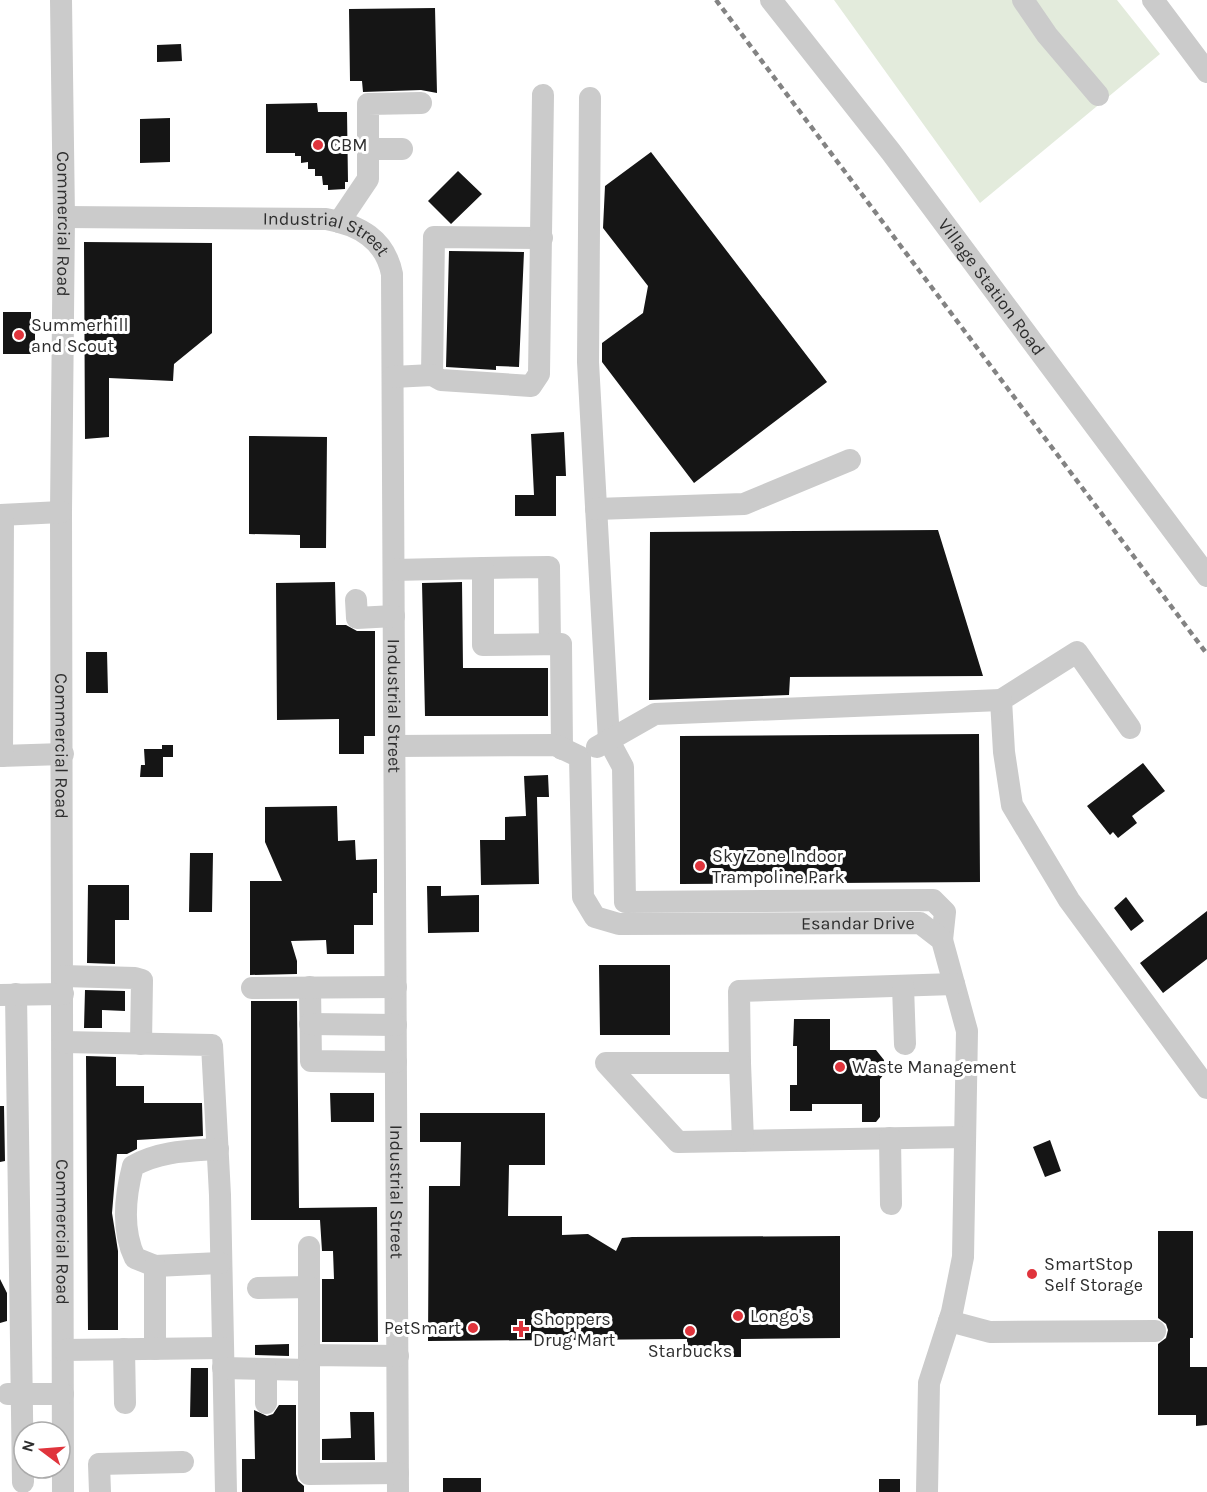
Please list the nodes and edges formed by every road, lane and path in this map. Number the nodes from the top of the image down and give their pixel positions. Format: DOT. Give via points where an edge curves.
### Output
graph roads {
  1 [pos="61,0"];
  2 [pos="771,0"];
  3 [pos="1023,0"];
  4 [pos="1153,0"];
  5 [pos="1207,72"];
  6 [pos="543,95"];
  7 [pos="1098,95"];
  8 [pos="590,98"];
  9 [pos="420,103"];
  10 [pos="369,149"];
  11 [pos="402,149"];
  12 [pos="64,217"];
  13 [pos="339,222"];
  14 [pos="542,238"];
  15 [pos="432,375"];
  16 [pos="393,376"];
  17 [pos="850,460"];
  18 [pos="596,509"];
  19 [pos="61,512"];
  20 [pos="1,515"];
  21 [pos="483,568"];
  22 [pos="394,570"];
  23 [pos="1207,576"];
  24 [pos="356,600"];
  25 [pos="394,616"];
  26 [pos="550,644"];
  27 [pos="1001,700"];
  28 [pos="1130,728"];
  29 [pos="609,741"];
  30 [pos="395,746"];
  31 [pos="571,753"];
  32 [pos="63,754"];
  33 [pos="1,756"];
  34 [pos="942,940"];
  35 [pos="954,984"];
  36 [pos="63,985"];
  37 [pos="903,986"];
  38 [pos="310,987"];
  39 [pos="396,987"];
  40 [pos="252,988"];
  41 [pos="8,995"];
  42 [pos="310,1024"];
  43 [pos="396,1025"];
  44 [pos="63,1042"];
  45 [pos="141,1044"];
  46 [pos="905,1044"];
  47 [pos="396,1062"];
  48 [pos="741,1063"];
  49 [pos="1207,1088"];
  50 [pos="965,1137"];
  51 [pos="890,1138"];
  52 [pos="742,1141"];
  53 [pos="218,1149"];
  54 [pos="891,1204"];
  55 [pos="309,1247"];
  56 [pos="220,1263"];
  57 [pos="155,1266"];
  58 [pos="309,1287"];
  59 [pos="258,1288"];
  60 [pos="949,1321"];
  61 [pos="1155,1331"];
  62 [pos="124,1349"];
  63 [pos="155,1349"];
  64 [pos="63,1350"];
  65 [pos="398,1356"];
  66 [pos="222,1358"];
  67 [pos="309,1363"];
  68 [pos="266,1369"];
  69 [pos="14,1394"];
  70 [pos="63,1394"];
  71 [pos="125,1403"];
  72 [pos="266,1403"];
  73 [pos="183,1462"];
  74 [pos="24,1482"];
  75 [pos="398,1482"];
  76 [pos="63,1492"];
  77 [pos="100,1492"];
  78 [pos="225,1492"];
  79 [pos="927,1492"];
  1 -- 12 [label="street, Commercial Road"];
  2 -- 23 [label="street, Village Station Road" via="891,152"];
  3 -- 7 [label="street"];
  4 -- 5 [label="street"];
  6 -- 14 [label="street"];
  8 -- 18 [label="street" via="588,362"];
  9 -- 10 [label="street" via="368,104"];
  10 -- 11 [label="street"];
  10 -- 13 [label="street" via="368,179"];
  12 -- 13 [label="street, Industrial Street"];
  12 -- 19 [label="street, Commercial Road"];
  13 -- 16 [label="street, Industrial Street" via="372,236 390,263"];
  14 -- 15 [label="street" via="434,237"];
  14 -- 15 [label="street" via="538,374 531,386 441,380"];
  15 -- 16 [label="street"];
  16 -- 22 [label="street, Industrial Street"];
  17 -- 18 [label="street" via="744,504"];
  18 -- 29 [label="street"];
  19 -- 20 [label="street"];
  19 -- 32 [label="street, Commercial Road"];
  20 -- 33 [label="street"];
  21 -- 22 [label="street"];
  21 -- 26 [label="street" via="549,567"];
  21 -- 26 [label="street" via="483,645"];
  22 -- 25 [label="street, Industrial Street"];
  24 -- 25 [label="street" via="357,618"];
  25 -- 30 [label="street, Industrial Street"];
  26 -- 31 [label="street, Esandar Drive" via="561,644"];
  27 -- 28 [label="street" via="1077,652"];
  27 -- 29 [label="street" via="655,714"];
  27 -- 49 [label="street" via="1012,805 1069,900"];
  29 -- 31 [label="street"];
  29 -- 34 [label="street" via="623,767 625,902 933,900 945,912"];
  30 -- 31 [label="street" via="555,745"];
  30 -- 39 [label="street, Industrial Street"];
  31 -- 34 [label="street, Esandar Drive" via="583,897 595,917 619,924 920,924"];
  32 -- 33 [label="street"];
  32 -- 36 [label="street, Commercial Road"];
  34 -- 35 [label="street"];
  35 -- 37 [label="street"];
  35 -- 50 [label="street" via="968,1031"];
  36 -- 41 [label="street"];
  36 -- 44 [label="street, Commercial Road"];
  36 -- 45 [label="street" via="141,980"];
  37 -- 46 [label="street"];
  37 -- 48 [label="street" via="739,991"];
  38 -- 39 [label="street"];
  38 -- 40 [label="street"];
  38 -- 42 [label="street"];
  39 -- 43 [label="street, Industrial Street"];
  41 -- 69 [label="street"];
  42 -- 43 [label="street"];
  42 -- 47 [label="street" via="311,1061"];
  43 -- 47 [label="street, Industrial Street"];
  44 -- 45 [label="street"];
  44 -- 64 [label="street, Commercial Road"];
  45 -- 53 [label="street" via="212,1045"];
  47 -- 65 [label="street, Industrial Street"];
  48 -- 52 [label="street"];
  48 -- 52 [label="street" via="606,1063 678,1142"];
  50 -- 51 [label="street"];
  50 -- 60 [label="street" via="963,1257"];
  51 -- 52 [label="street"];
  51 -- 54 [label="street"];
  53 -- 56 [label="street"];
  53 -- 57 [label="street" via="168,1152 133,1166 126,1196 127,1243 135,1258"];
  55 -- 58 [label="street"];
  56 -- 57 [label="street"];
  56 -- 66 [label="street"];
  57 -- 63 [label="street"];
  58 -- 59 [label="street"];
  58 -- 67 [label="street"];
  60 -- 61 [label="street" via="990,1332"];
  60 -- 79 [label="street" via="929,1383"];
  62 -- 63 [label="street"];
  62 -- 64 [label="street"];
  62 -- 71 [label="street"];
  63 -- 66 [label="street"];
  64 -- 70 [label="street, Commercial Road"];
  65 -- 67 [label="street"];
  65 -- 75 [label="street, Industrial Street"];
  66 -- 68 [label="street"];
  66 -- 78 [label="street"];
  67 -- 68 [label="street"];
  67 -- 75 [label="street" via="309,1474"];
  68 -- 72 [label="street"];
  69 -- 70 [label="street"];
  69 -- 74 [label="street"];
  70 -- 76 [label="street, Commercial Road"];
  73 -- 77 [label="street" via="99,1464"];
}
